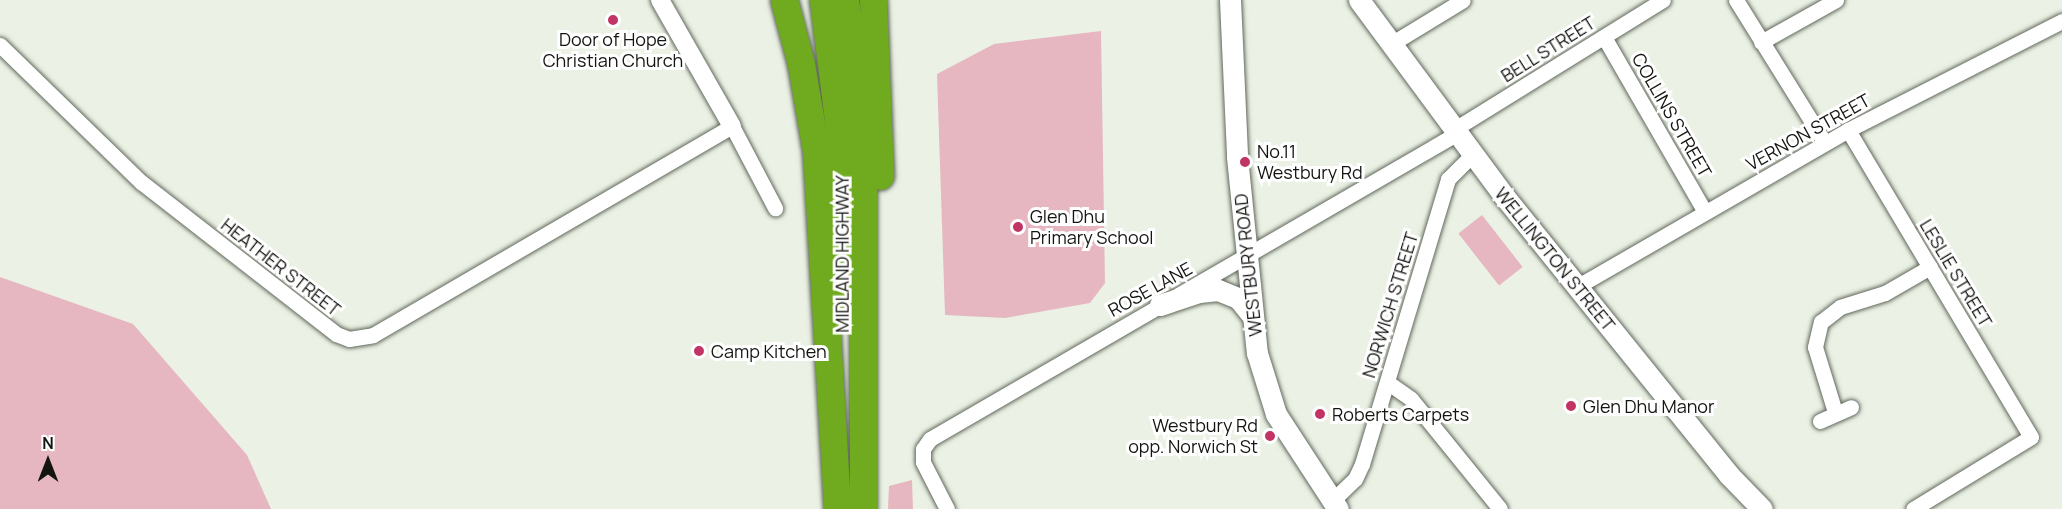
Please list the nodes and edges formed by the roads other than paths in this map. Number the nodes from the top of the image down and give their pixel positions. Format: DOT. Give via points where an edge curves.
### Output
graph roads {
  1 [pos="660,0"];
  2 [pos="784,0"];
  3 [pos="823,0"];
  4 [pos="845,0"];
  5 [pos="873,0"];
  6 [pos="1230,0"];
  7 [pos="1359,0"];
  8 [pos="1463,0"];
  9 [pos="1663,0"];
  10 [pos="1736,0"];
  11 [pos="1836,0"];
  12 [pos="2062,21"];
  13 [pos="1604,36"];
  14 [pos="1761,42"];
  15 [pos="1391,44"];
  16 [pos="0,45"];
  17 [pos="732,126"];
  18 [pos="1848,130"];
  19 [pos="1455,132"];
  20 [pos="1825,143"];
  21 [pos="1472,155"];
  22 [pos="775,208"];
  23 [pos="1705,212"];
  24 [pos="1246,259"];
  25 [pos="1930,267"];
  26 [pos="1578,286"];
  27 [pos="1160,304"];
  28 [pos="1252,315"];
  29 [pos="1387,382"];
  30 [pos="1851,407"];
  31 [pos="1835,412"];
  32 [pos="1820,421"];
  33 [pos="1335,505"];
  34 [pos="839,509"];
  35 [pos="863,509"];
  36 [pos="871,509"];
  37 [pos="947,509"];
  38 [pos="1500,509"];
  39 [pos="1762,509"];
  40 [pos="1913,509"];
  1 -- 17 [label="street"];
  2 -- 34 [label="highway" via="801,64 816,152"];
  3 -- 34 [label="highway, MIDLAND HIGHWAY" via="837,99 843,195"];
  4 -- 35 [label="highway, MIDLAND HIGHWAY" via="863,164"];
  5 -- 36 [label="highway" via="880,130"];
  6 -- 24 [label="main road, WESTBURY ROAD"];
  7 -- 15 [label="main road, WELLINGTON STREET"];
  8 -- 15 [label="street"];
  9 -- 13 [label="street, BELL STREET"];
  10 -- 14 [label="street"];
  11 -- 14 [label="street"];
  12 -- 18 [label="street, VERNON STREET"];
  13 -- 19 [label="street, BELL STREET"];
  13 -- 23 [label="street, COLLINS STREET"];
  14 -- 20 [label="street"];
  15 -- 19 [label="main road, WELLINGTON STREET"];
  16 -- 17 [label="street, HEATHER STREET" via="141,182 336,334 349,339 373,335"];
  17 -- 22 [label="street"];
  18 -- 20 [label="street, VERNON STREET"];
  18 -- 25 [label="street, LESLIE STREET"];
  19 -- 21 [label="main road, WELLINGTON STREET"];
  19 -- 24 [label="street, ROSE LANE"];
  20 -- 23 [label="street, VERNON STREET"];
  21 -- 26 [label="main road, WELLINGTON STREET"];
  21 -- 29 [label="street, NORWICH STREET" via="1448,179"];
  23 -- 26 [label="street, VERNON STREET"];
  24 -- 27 [label="street, ROSE LANE"];
  24 -- 28 [label="main road, WESTBURY ROAD"];
  25 -- 31 [label="street" via="1885,292 1840,307 1821,322 1815,347"];
  25 -- 40 [label="street, LESLIE STREET" via="2031,437"];
  26 -- 39 [label="main road, WELLINGTON STREET" via="1729,475"];
  27 -- 28 [label="main road" via="1218,290 1238,298"];
  27 -- 37 [label="street, ROSE LANE" via="930,439 923,449 923,462"];
  28 -- 33 [label="main road, WESTBURY ROAD" via="1265,388 1276,414"];
  29 -- 33 [label="street, NORWICH STREET" via="1357,476"];
  29 -- 38 [label="street" via="1411,399"];
  30 -- 31 [label="street"];
  31 -- 32 [label="street"];
}
